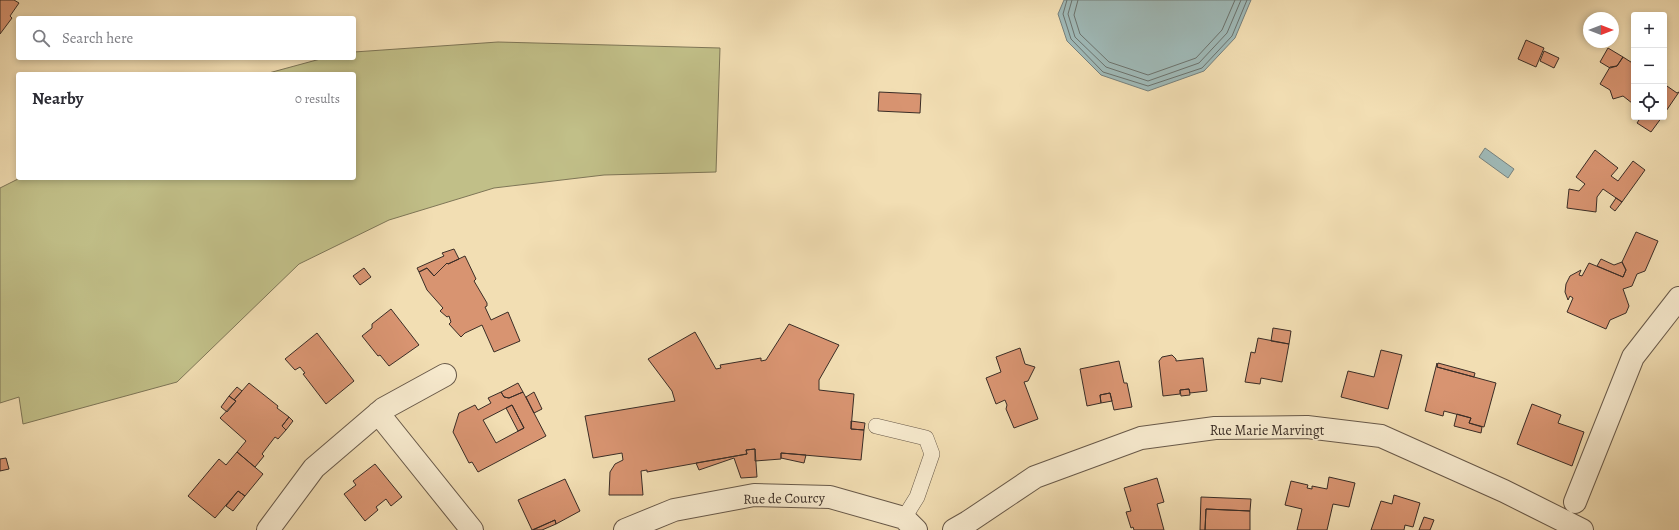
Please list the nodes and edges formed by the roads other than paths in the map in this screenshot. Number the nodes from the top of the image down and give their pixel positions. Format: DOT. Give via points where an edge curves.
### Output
graph roads {
  1 [pos="1678,300"];
  2 [pos="445,375"];
  3 [pos="378,414"];
  4 [pos="876,426"];
  5 [pos="1575,502"];
  6 [pos="910,524"];
  7 [pos="268,530"];
  8 [pos="472,530"];
  9 [pos="625,530"];
  10 [pos="954,530"];
  11 [pos="1582,530"];
  1 -- 5 [label="street" via="1633,357"];
  2 -- 3 [label="street"];
  3 -- 7 [label="street" via="314,468"];
  3 -- 8 [label="street"];
  4 -- 6 [label="lane" via="926,438 932,454"];
  6 -- 9 [label="street, Rue de Courcy" via="830,496 754,495 674,510"];
  10 -- 11 [label="street, Rue Marie Marvingt" via="1035,477 1141,438 1215,428 1307,427 1380,436 1504,491"];
}
